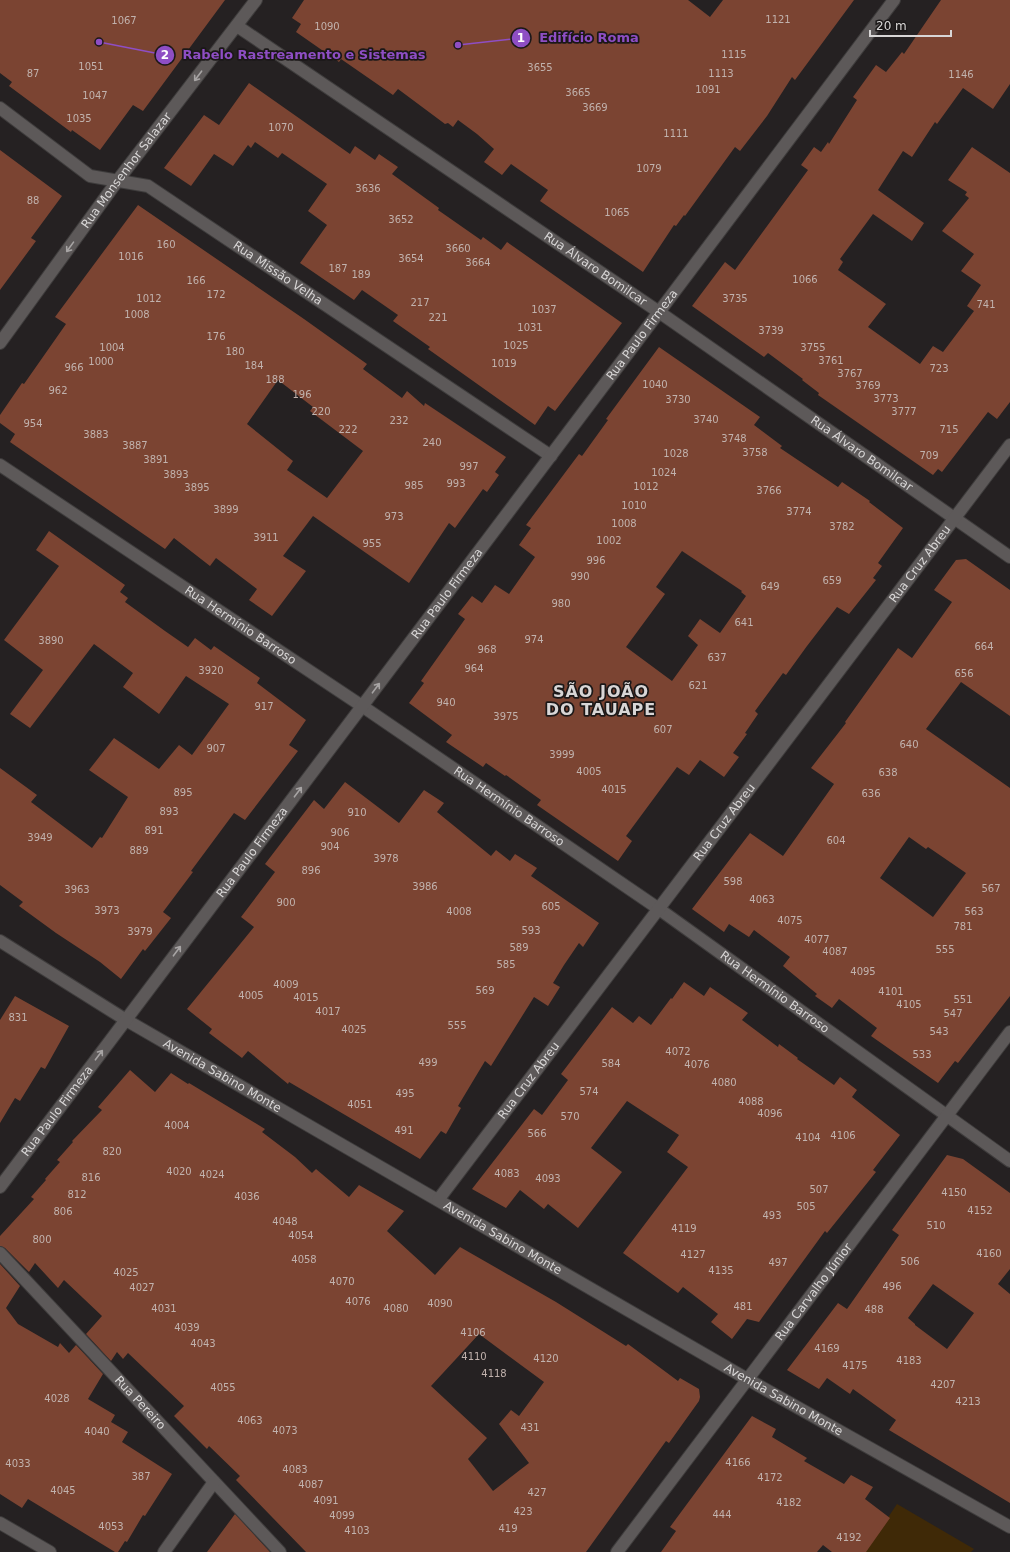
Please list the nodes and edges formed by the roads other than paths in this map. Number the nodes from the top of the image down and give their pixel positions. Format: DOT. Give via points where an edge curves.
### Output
graph roads {
  1 [pos="256,0"];
  2 [pos="894,0"];
  3 [pos="237,26"];
  4 [pos="0,108"];
  5 [pos="118,180"];
  6 [pos="659,312"];
  7 [pos="0,343"];
  8 [pos="1010,445"];
  9 [pos="551,456"];
  10 [pos="0,465"];
  11 [pos="954,518"];
  12 [pos="1010,557"];
  13 [pos="362,706"];
  14 [pos="659,909"];
  15 [pos="0,941"];
  16 [pos="126,1020"];
  17 [pos="1010,1032"];
  18 [pos="947,1116"];
  19 [pos="1010,1161"];
  20 [pos="0,1187"];
  21 [pos="438,1200"];
  22 [pos="0,1253"];
  23 [pos="747,1379"];
  24 [pos="214,1482"];
  25 [pos="0,1523"];
  26 [pos="1010,1527"];
  27 [pos="50,1552"];
  28 [pos="164,1552"];
  29 [pos="280,1552"];
  30 [pos="617,1552"];
  1 -- 3 [label="street, Rua Monsenhor Salazar"];
  2 -- 6 [label="street, Rua Paulo Firmeza"];
  3 -- 5 [label="street, Rua Monsenhor Salazar, one-way"];
  3 -- 6 [label="street, Rua Álvaro Bomilcar"];
  4 -- 5 [label="street, Rua Missão Velha" via="90,176"];
  5 -- 7 [label="street, Rua Monsenhor Salazar, one-way"];
  5 -- 9 [label="street, Rua Missão Velha" via="148,186"];
  6 -- 9 [label="street, Rua Paulo Firmeza"];
  6 -- 11 [label="street, Rua Álvaro Bomilcar"];
  8 -- 11 [label="street, Rua Cruz Abreu"];
  13 -- 9 [label="street, Rua Paulo Firmeza, one-way"];
  10 -- 13 [label="street, Rua Hermínio Barroso"];
  11 -- 12 [label="street, Rua Álvaro Bomilcar"];
  11 -- 14 [label="street, Rua Cruz Abreu"];
  13 -- 14 [label="street, Rua Hermínio Barroso"];
  16 -- 13 [label="street, Rua Paulo Firmeza, one-way"];
  14 -- 18 [label="street, Rua Hermínio Barroso"];
  14 -- 21 [label="street, Rua Cruz Abreu"];
  15 -- 16 [label="street, Avenida Sabino Monte"];
  20 -- 16 [label="street, Rua Paulo Firmeza, one-way"];
  16 -- 21 [label="street, Avenida Sabino Monte"];
  17 -- 18 [label="street, Rua Carvalho Júnior"];
  18 -- 19 [label="street, Rua Hermínio Barroso"];
  18 -- 23 [label="street, Rua Carvalho Júnior"];
  21 -- 23 [label="street, Avenida Sabino Monte"];
  22 -- 24 [label="street, Rua Pereiro"];
  23 -- 26 [label="street, Avenida Sabino Monte"];
  23 -- 30 [label="street, Rua Carvalho Júnior"];
  24 -- 28 [label="street"];
  24 -- 29 [label="street, Rua Pereiro"];
  25 -- 27 [label="street"];
}
